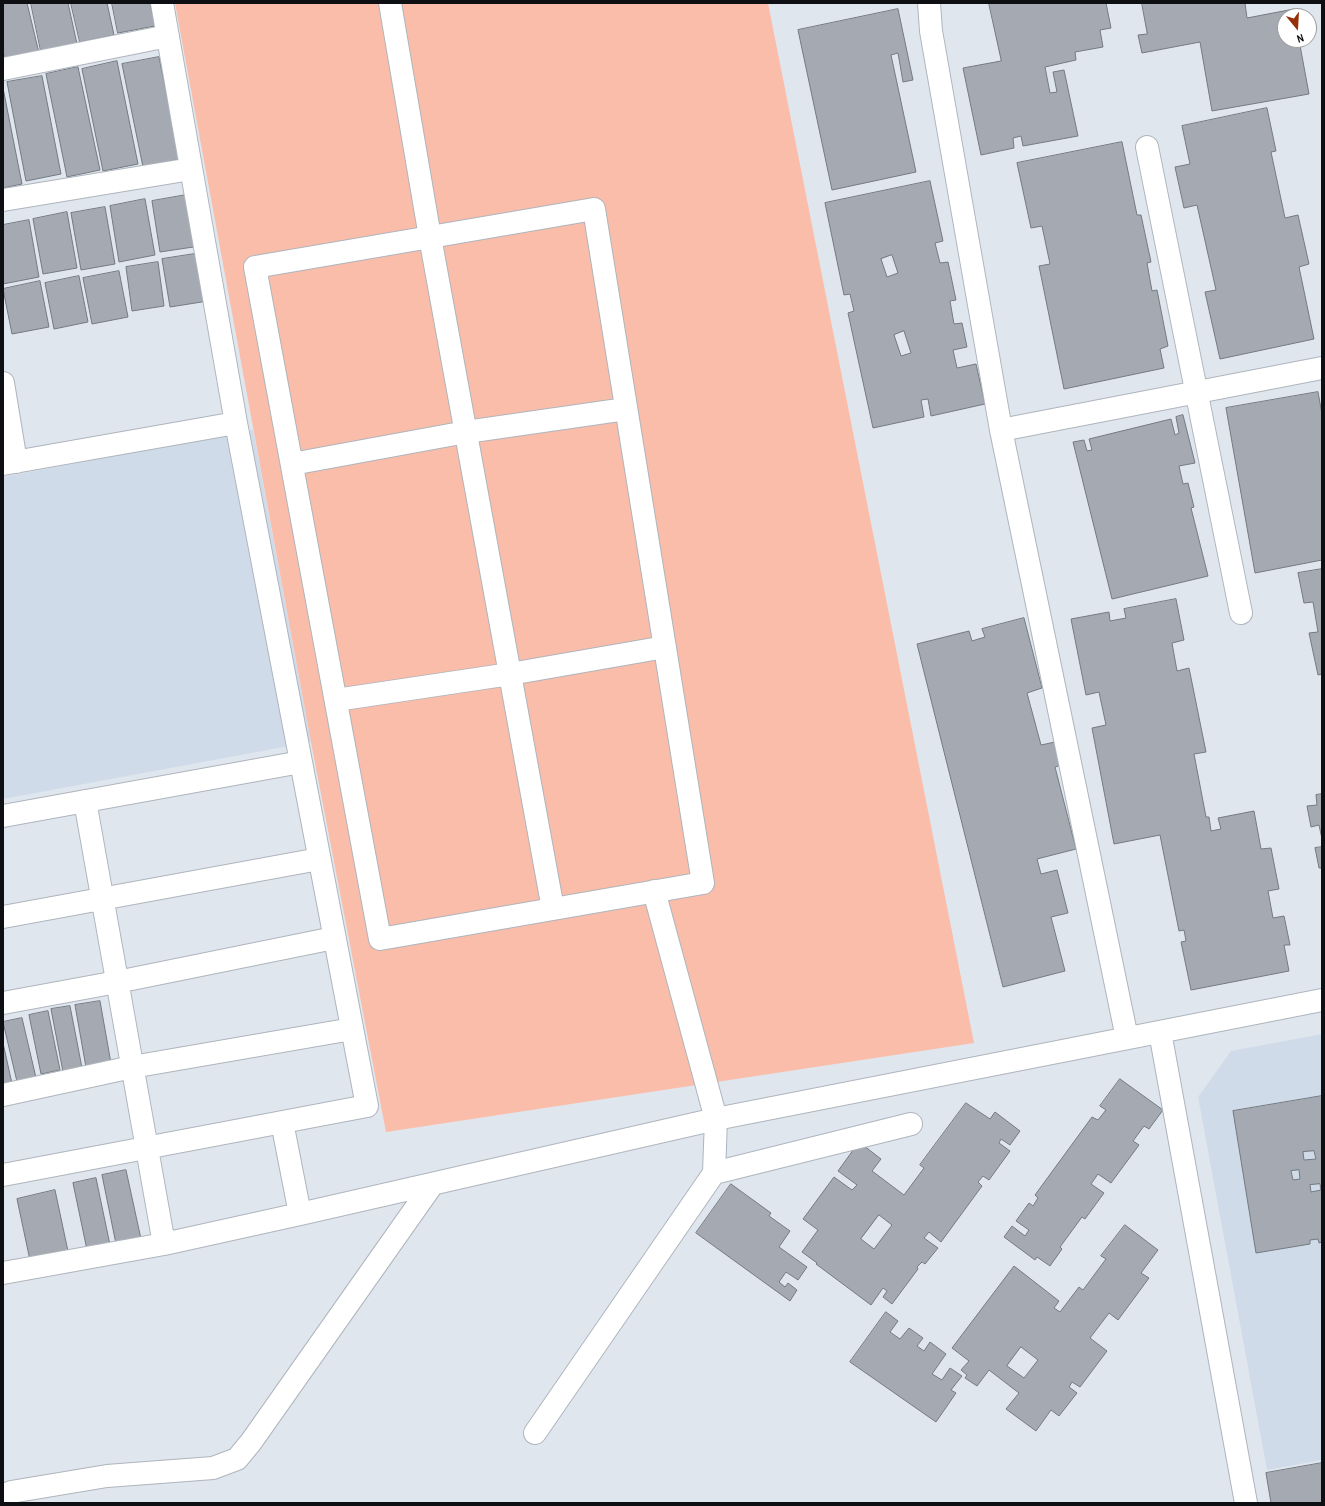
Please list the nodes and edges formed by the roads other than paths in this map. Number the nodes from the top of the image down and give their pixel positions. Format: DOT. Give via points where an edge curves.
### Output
graph roads {
  1 [pos="162,3"];
  2 [pos="390,3"];
  3 [pos="929,3"];
  4 [pos="168,36"];
  5 [pos="3,69"];
  6 [pos="1147,147"];
  7 [pos="191,169"];
  8 [pos="3,200"];
  9 [pos="430,237"];
  10 [pos="1322,368"];
  11 [pos="3,383"];
  12 [pos="1196,392"];
  13 [pos="626,409"];
  14 [pos="236,424"];
  15 [pos="1001,430"];
  16 [pos="466,432"];
  17 [pos="9,463"];
  18 [pos="292,464"];
  19 [pos="1241,612"];
  20 [pos="665,647"];
  21 [pos="510,674"];
  22 [pos="336,700"];
  23 [pos="301,762"];
  24 [pos="85,801"];
  25 [pos="3,816"];
  26 [pos="319,859"];
  27 [pos="654,891"];
  28 [pos="102,900"];
  29 [pos="552,909"];
  30 [pos="3,917"];
  31 [pos="334,938"];
  32 [pos="117,982"];
  33 [pos="1322,1000"];
  34 [pos="3,1003"];
  35 [pos="352,1029"];
  36 [pos="1160,1032"];
  37 [pos="1127,1038"];
  38 [pos="132,1067"];
  39 [pos="3,1095"];
  40 [pos="716,1119"];
  41 [pos="282,1122"];
  42 [pos="911,1124"];
  43 [pos="147,1148"];
  44 [pos="714,1172"];
  45 [pos="3,1175"];
  46 [pos="432,1185"];
  47 [pos="300,1214"];
  48 [pos="164,1244"];
  49 [pos="3,1273"];
  50 [pos="535,1433"];
  51 [pos="3,1496"];
  52 [pos="1246,1503"];
  1 -- 4 [label="street"];
  2 -- 9 [label="street"];
  3 -- 15 [label="street" via="932,39"];
  4 -- 5 [label="street"];
  4 -- 7 [label="street"];
  6 -- 12 [label="street"];
  7 -- 8 [label="street"];
  7 -- 14 [label="street"];
  9 -- 13 [label="street" via="594,209"];
  9 -- 16 [label="street"];
  9 -- 18 [label="street" via="256,267"];
  10 -- 12 [label="street"];
  11 -- 17 [label="street"];
  12 -- 15 [label="street"];
  12 -- 19 [label="street"];
  13 -- 16 [label="street"];
  13 -- 20 [label="street"];
  14 -- 17 [label="street"];
  14 -- 23 [label="street"];
  15 -- 37 [label="street"];
  16 -- 18 [label="street"];
  16 -- 21 [label="street"];
  18 -- 22 [label="street"];
  20 -- 21 [label="street"];
  20 -- 27 [label="street" via="703,882"];
  21 -- 22 [label="street"];
  21 -- 29 [label="street"];
  22 -- 29 [label="street" via="380,939"];
  23 -- 24 [label="street"];
  23 -- 26 [label="street"];
  24 -- 25 [label="street"];
  24 -- 28 [label="street"];
  26 -- 28 [label="street"];
  26 -- 31 [label="street"];
  27 -- 29 [label="street"];
  27 -- 40 [label="street"];
  28 -- 30 [label="street"];
  28 -- 32 [label="street"];
  31 -- 32 [label="street"];
  31 -- 35 [label="street"];
  32 -- 34 [label="street"];
  32 -- 38 [label="street"];
  33 -- 36 [label="street"];
  35 -- 38 [label="street"];
  35 -- 41 [label="street" via="367,1106"];
  36 -- 37 [label="street"];
  36 -- 52 [label="street"];
  37 -- 40 [label="street"];
  38 -- 39 [label="street"];
  38 -- 43 [label="street"];
  40 -- 44 [label="street"];
  40 -- 46 [label="street"];
  41 -- 43 [label="street"];
  41 -- 47 [label="street"];
  42 -- 44 [label="street"];
  43 -- 45 [label="street"];
  43 -- 48 [label="street"];
  44 -- 50 [label="street"];
  46 -- 47 [label="street"];
  46 -- 51 [label="street" via="237,1459 213,1468 107,1476 11,1492"];
  47 -- 48 [label="street"];
  48 -- 49 [label="street"];
}
